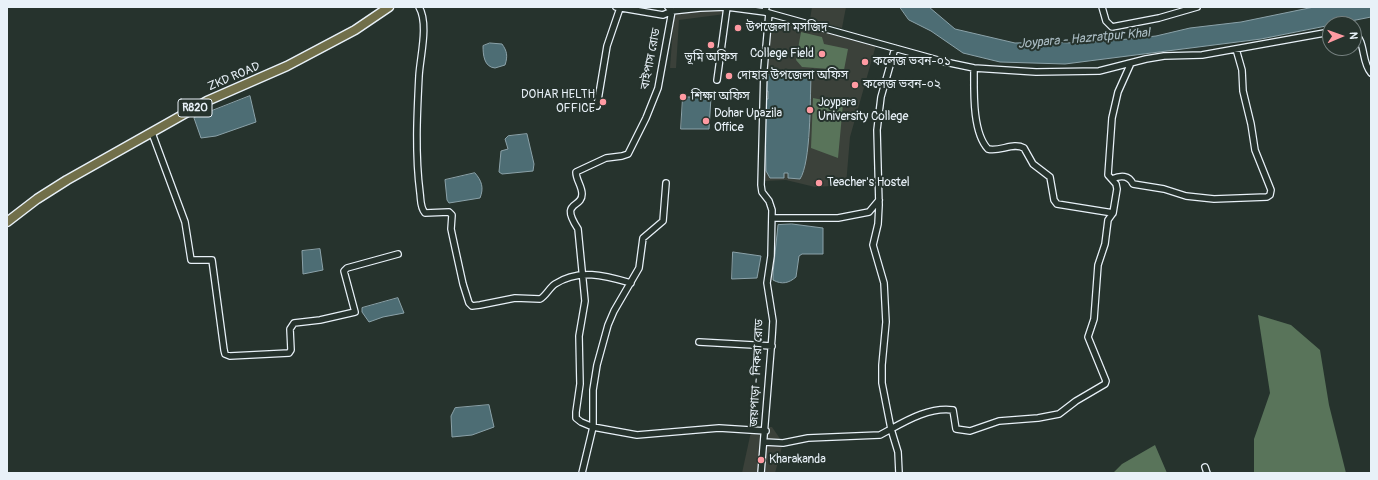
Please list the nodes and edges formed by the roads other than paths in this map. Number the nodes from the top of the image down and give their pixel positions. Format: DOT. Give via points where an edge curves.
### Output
graph roads {
  1 [pos="389,7"];
  2 [pos="419,7"];
  3 [pos="660,7"];
  4 [pos="727,7"];
  5 [pos="1102,7"];
  6 [pos="1197,7"];
  7 [pos="618,8"];
  8 [pos="670,9"];
  9 [pos="767,11"];
  10 [pos="655,13"];
  11 [pos="1322,33"];
  12 [pos="895,48"];
  13 [pos="1236,49"];
  14 [pos="1362,50"];
  15 [pos="1131,63"];
  16 [pos="974,68"];
  17 [pos="1371,73"];
  18 [pos="717,80"];
  19 [pos="597,106"];
  20 [pos="152,133"];
  21 [pos="1112,179"];
  22 [pos="666,183"];
  23 [pos="879,200"];
  24 [pos="1113,213"];
  25 [pos="772,218"];
  26 [pos="7,222"];
  27 [pos="398,254"];
  28 [pos="583,274"];
  29 [pos="631,283"];
  30 [pos="700,342"];
  31 [pos="772,346"];
  32 [pos="593,426"];
  33 [pos="891,429"];
  34 [pos="766,431"];
  35 [pos="764,442"];
  36 [pos="582,473"];
  37 [pos="761,473"];
  38 [pos="899,473"];
  1 -- 20 [label="main road, ZKD ROAD / R820" via="367,23 321,48 267,76 207,101"];
  2 -- 28 [label="street" via="423,16 416,161 420,202 425,213 449,212 452,215 451,229 469,303 472,306 515,298 540,299 555,284 572,275"];
  3 -- 10 [label="street"];
  4 -- 8 [label="street"];
  4 -- 9 [label="street"];
  4 -- 18 [label="street"];
  5 -- 6 [label="street" via="1106,21 1112,27 1159,18"];
  7 -- 10 [label="street"];
  7 -- 19 [label="street" via="607,46"];
  8 -- 10 [label="street" via="666,14"];
  8 -- 28 [label="street, বাইপাস রোড" via="658,88 628,154 606,158 576,172 582,193 570,210 572,220 578,229"];
  9 -- 12 [label="street"];
  9 -- 25 [label="street, জয়পাড়া - নিকরা রোড" via="761,185 762,192 771,206"];
  11 -- 13 [label="street"];
  12 -- 16 [label="street"];
  12 -- 23 [label="street" via="881,97 877,130"];
  13 -- 15 [label="street" via="1202,55 1164,56"];
  13 -- 21 [label="street" via="1242,70 1243,91 1255,150 1271,190 1270,195 1214,199 1186,196 1133,184 1131,179 1125,176"];
  14 -- 17 [label="street"];
  15 -- 16 [label="street" via="1099,71 1036,72"];
  15 -- 21 [label="street" via="1118,92 1112,118 1108,175"];
  16 -- 24 [label="street" via="974,94 980,136 988,149 995,151 1015,146 1024,148 1033,164 1050,177 1057,204"];
  20 -- 26 [label="main road, ZKD ROAD / R820" via="67,180"];
  20 -- 27 [label="street" via="185,222 190,260 212,260 225,354 230,356 289,353 290,329 294,323 355,312 345,273 347,268"];
  21 -- 24 [label="street" via="1117,189"];
  22 -- 29 [label="street" via="665,217 643,238 639,268"];
  23 -- 25 [label="street" via="869,212 838,218"];
  23 -- 33 [label="street" via="878,224 873,245 884,283 886,322 882,384"];
  24 -- 33 [label="street" via="1108,220 1105,244 1098,265 1094,319 1088,337 1105,384 1059,414 1045,417 1000,421 970,431 956,429 953,410 947,409 925,413"];
  25 -- 31 [label="street, জয়পাড়া - নিকরা রোড" via="767,283"];
  28 -- 29 [label="street" via="594,274"];
  28 -- 32 [label="street" via="585,301 579,336 580,384 576,418"];
  29 -- 32 [label="street" via="614,311 597,365 593,390"];
  30 -- 31 [label="street"];
  31 -- 34 [label="street, জয়পাড়া - নিকরা রোড"];
  32 -- 34 [label="street" via="636,435 719,428"];
  32 -- 36 [label="street"];
  33 -- 35 [label="street" via="880,435 808,438 783,444"];
  33 -- 38 [label="street" via="898,452"];
  34 -- 35 [label="street, জয়পাড়া - নিকরা রোড"];
  35 -- 37 [label="street, জয়পাড়া - নিকরা রোড"];
}
